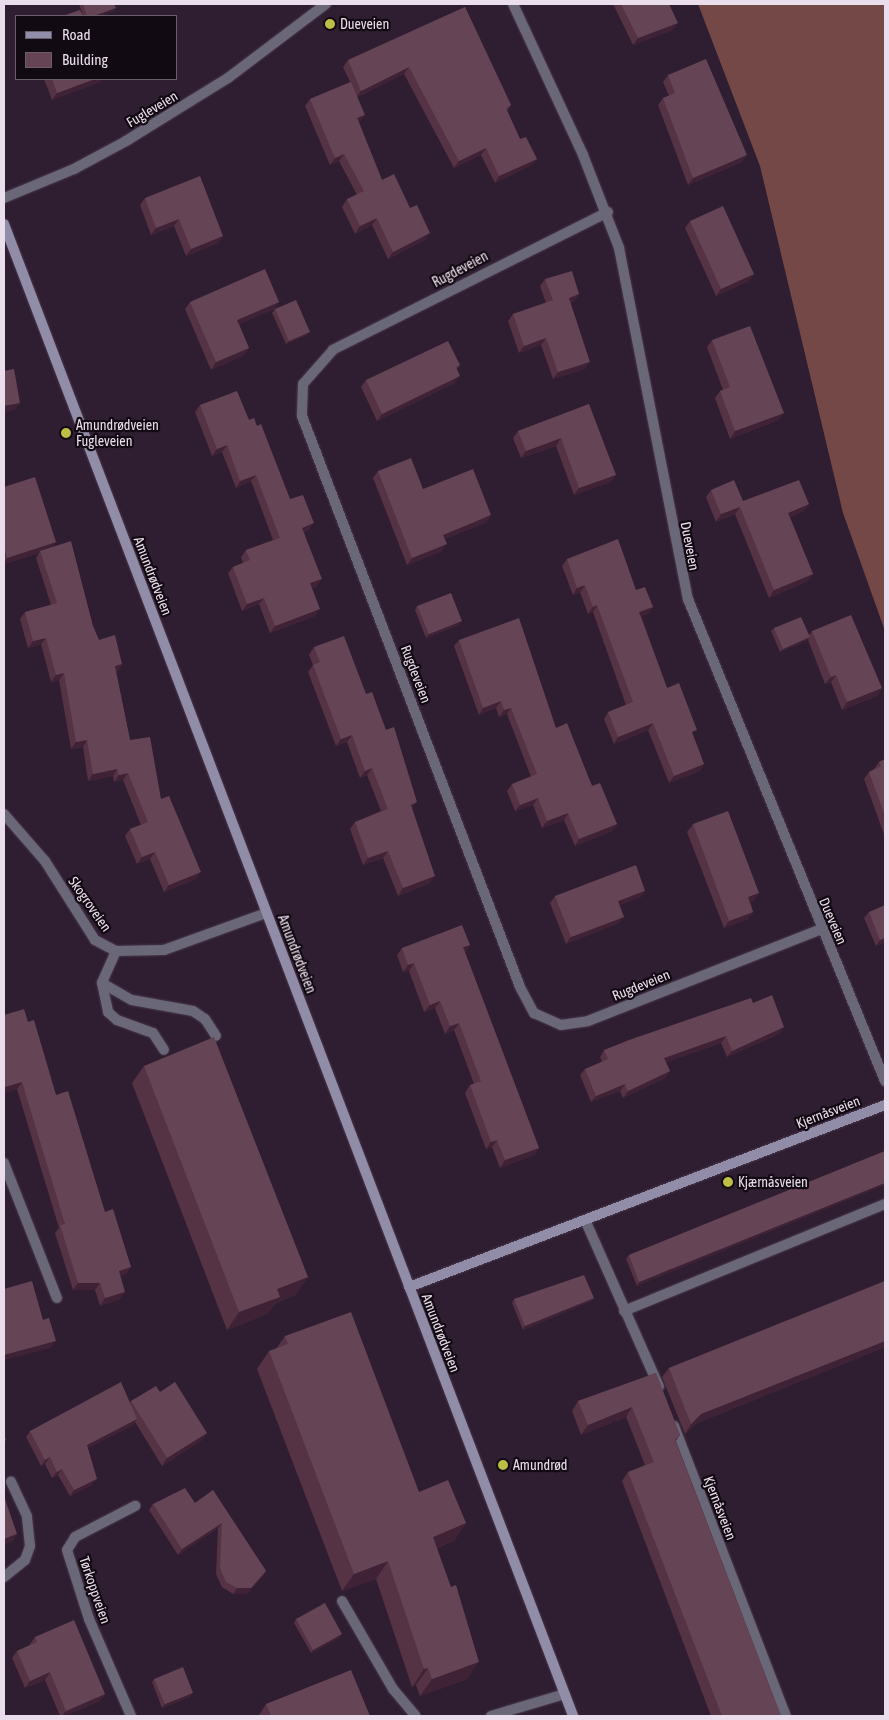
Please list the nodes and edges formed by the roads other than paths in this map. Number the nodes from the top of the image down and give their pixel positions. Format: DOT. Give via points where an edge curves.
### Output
graph roads {
  1 [pos="326,4"];
  2 [pos="514,4"];
  3 [pos="4,198"];
  4 [pos="608,212"];
  5 [pos="4,224"];
  6 [pos="4,814"];
  7 [pos="266,913"];
  8 [pos="821,929"];
  9 [pos="116,951"];
  10 [pos="102,983"];
  11 [pos="216,1036"];
  12 [pos="164,1050"];
  13 [pos="885,1081"];
  14 [pos="885,1105"];
  15 [pos="4,1163"];
  16 [pos="885,1204"];
  17 [pos="586,1222"];
  18 [pos="409,1287"];
  19 [pos="57,1298"];
  20 [pos="624,1311"];
  21 [pos="664,1400"];
  22 [pos="670,1416"];
  23 [pos="11,1481"];
  24 [pos="135,1506"];
  25 [pos="4,1577"];
  26 [pos="342,1601"];
  27 [pos="565,1694"];
  28 [pos="131,1716"];
  29 [pos="416,1716"];
  30 [pos="491,1716"];
  31 [pos="573,1716"];
  32 [pos="786,1716"];
  1 -- 3 [label="street, Fugleveien" via="228,78 166,117 74,169"];
  2 -- 4 [label="street, Dueveien"];
  4 -- 8 [label="street, Dueveien" via="636,328 683,582"];
  4 -- 8 [label="street, Rugdeveien" via="333,350 303,384 302,416 520,987 534,1013 561,1025 588,1021"];
  5 -- 7 [label="main road, Amundrødveien"];
  6 -- 9 [label="street, Skogroveien" via="45,861 95,940"];
  7 -- 9 [label="street" via="164,950"];
  7 -- 18 [label="main road, Amundrødveien"];
  8 -- 13 [label="street, Dueveien"];
  9 -- 10 [label="street"];
  10 -- 11 [label="street" via="132,1000 193,1011 205,1019"];
  10 -- 12 [label="street" via="108,1012 117,1020 153,1033"];
  14 -- 17 [label="main road, Kjernåsveien"];
  15 -- 19 [label="street"];
  16 -- 20 [label="street"];
  17 -- 18 [label="main road, Kjernåsveien"];
  17 -- 20 [label="street"];
  18 -- 27 [label="main road, Amundrødveien"];
  20 -- 21 [label="street"];
  22 -- 32 [label="street, Kjernåsveien"];
  23 -- 25 [label="street" via="28,1516 30,1546 25,1560"];
  24 -- 28 [label="street, Tørkoppveien" via="75,1537 67,1550 89,1619"];
  26 -- 29 [label="street" via="392,1688"];
  27 -- 30 [label="street"];
  27 -- 31 [label="main road, Amundrødveien"];
}
